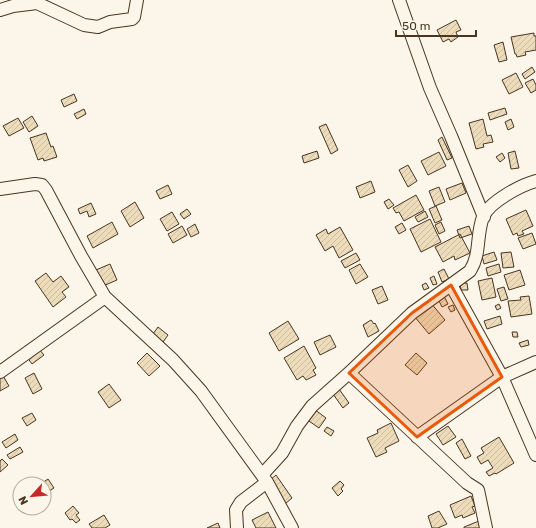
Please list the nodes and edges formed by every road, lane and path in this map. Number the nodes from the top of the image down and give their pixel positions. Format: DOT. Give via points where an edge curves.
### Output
graph roads {
  1 [pos="137,0"];
  2 [pos="398,0"];
  3 [pos="0,10"];
  4 [pos="536,181"];
  5 [pos="0,189"];
  6 [pos="484,216"];
  7 [pos="451,285"];
  8 [pos="105,297"];
  9 [pos="536,362"];
  10 [pos="0,372"];
  11 [pos="349,373"];
  12 [pos="502,377"];
  13 [pos="417,437"];
  14 [pos="536,455"];
  15 [pos="264,478"];
  16 [pos="237,528"];
  17 [pos="292,528"];
  18 [pos="486,528"];
  1 -- 3 [label="street" via="132,19 110,22 98,27 84,25 37,3"];
  2 -- 6 [label="street" via="430,88"];
  4 -- 6 [label="street" via="508,194 494,204"];
  5 -- 8 [label="street" via="42,185"];
  6 -- 7 [label="street" via="475,263 470,271"];
  7 -- 11 [label="street" via="412,313"];
  7 -- 12 [label="street"];
  8 -- 10 [label="street"];
  8 -- 15 [label="street" via="172,360 201,392"];
  9 -- 12 [label="street"];
  11 -- 13 [label="street"];
  11 -- 15 [label="street" via="312,406"];
  12 -- 13 [label="street"];
  12 -- 14 [label="street"];
  13 -- 18 [label="street" via="478,490"];
  15 -- 16 [label="street" via="236,510"];
  15 -- 17 [label="street"];
}
